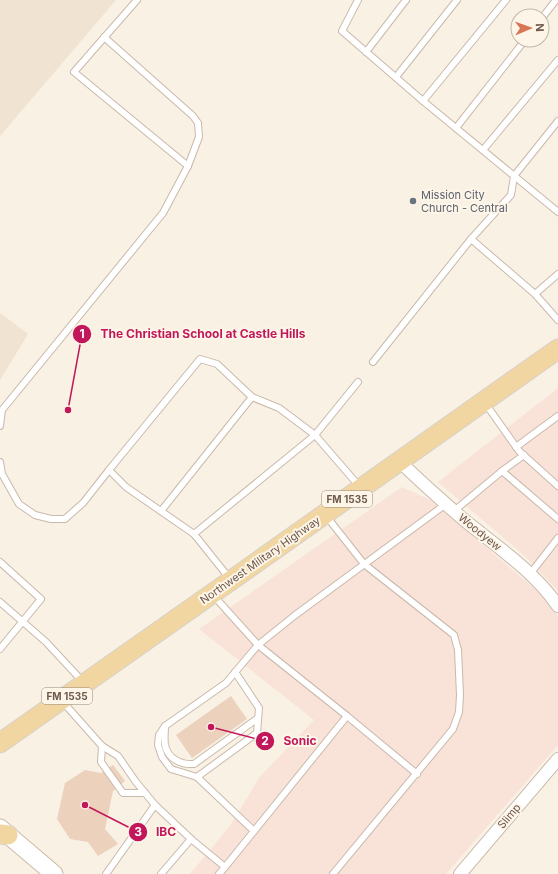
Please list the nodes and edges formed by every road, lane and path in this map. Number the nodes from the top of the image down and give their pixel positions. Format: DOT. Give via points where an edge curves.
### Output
graph roads {
  1 [pos="137,0"];
  2 [pos="358,0"];
  3 [pos="406,0"];
  4 [pos="458,0"];
  5 [pos="506,0"];
  6 [pos="556,0"];
  7 [pos="550,8"];
  8 [pos="104,37"];
  9 [pos="519,48"];
  10 [pos="366,52"];
  11 [pos="558,60"];
  12 [pos="396,77"];
  13 [pos="423,101"];
  14 [pos="558,121"];
  15 [pos="456,128"];
  16 [pos="483,150"];
  17 [pos="188,166"];
  18 [pos="514,176"];
  19 [pos="558,212"];
  20 [pos="471,239"];
  21 [pos="558,274"];
  22 [pos="535,294"];
  23 [pos="558,320"];
  24 [pos="556,353"];
  25 [pos="373,362"];
  26 [pos="358,382"];
  27 [pos="252,398"];
  28 [pos="484,402"];
  29 [pos="558,416"];
  30 [pos="0,426"];
  31 [pos="315,435"];
  32 [pos="516,447"];
  33 [pos="524,455"];
  34 [pos="399,461"];
  35 [pos="0,462"];
  36 [pos="109,470"];
  37 [pos="502,471"];
  38 [pos="558,486"];
  39 [pos="361,489"];
  40 [pos="450,508"];
  41 [pos="161,511"];
  42 [pos="326,515"];
  43 [pos="558,519"];
  44 [pos="194,534"];
  45 [pos="558,538"];
  46 [pos="0,562"];
  47 [pos="364,564"];
  48 [pos="530,574"];
  49 [pos="231,580"];
  50 [pos="212,594"];
  51 [pos="0,602"];
  52 [pos="557,604"];
  53 [pos="23,622"];
  54 [pos="258,645"];
  55 [pos="0,649"];
  56 [pos="235,672"];
  57 [pos="84,683"];
  58 [pos="61,700"];
  59 [pos="347,716"];
  60 [pos="258,718"];
  61 [pos="165,726"];
  62 [pos="0,743"];
  63 [pos="102,746"];
  64 [pos="558,759"];
  65 [pos="417,774"];
  66 [pos="197,777"];
  67 [pos="145,793"];
  68 [pos="155,805"];
  69 [pos="254,832"];
  70 [pos="3,833"];
  71 [pos="191,839"];
  72 [pos="225,867"];
  73 [pos="47,871"];
  74 [pos="106,874"];
  75 [pos="161,874"];
  76 [pos="219,874"];
  77 [pos="334,874"];
  78 [pos="460,874"];
  1 -- 8 [label="lane"];
  2 -- 10 [label="lane" via="342,31"];
  3 -- 10 [label="lane"];
  4 -- 12 [label="lane"];
  5 -- 13 [label="lane"];
  6 -- 7 [label="lane"];
  8 -- 17 [label="lane" via="198,123 199,136"];
  8 -- 17 [label="lane" via="74,72"];
  9 -- 15 [label="lane"];
  10 -- 12 [label="lane"];
  11 -- 16 [label="lane"];
  12 -- 13 [label="lane"];
  13 -- 15 [label="lane"];
  14 -- 18 [label="lane"];
  15 -- 16 [label="lane"];
  16 -- 18 [label="lane"];
  17 -- 30 [label="lane" via="163,213 2,410"];
  18 -- 19 [label="lane"];
  18 -- 20 [label="lane" via="510,195"];
  20 -- 22 [label="lane"];
  20 -- 25 [label="lane"];
  21 -- 22 [label="lane"];
  22 -- 23 [label="lane"];
  24 -- 28 [label="main road, Northwest Military Highway / FM 1535"];
  26 -- 31 [label="lane"];
  27 -- 31 [label="lane" via="279,408"];
  27 -- 36 [label="lane" via="217,364 200,359"];
  27 -- 41 [label="lane"];
  28 -- 32 [label="lane"];
  28 -- 34 [label="main road, Northwest Military Highway / FM 1535"];
  29 -- 32 [label="lane"];
  31 -- 39 [label="lane"];
  31 -- 44 [label="lane"];
  32 -- 33 [label="lane"];
  33 -- 37 [label="lane"];
  33 -- 38 [label="lane"];
  34 -- 39 [label="main road, Northwest Military Highway / FM 1535"];
  34 -- 40 [label="street, Woodyew"];
  35 -- 36 [label="lane" via="2,474 18,504 35,515 51,519 65,519 83,503"];
  36 -- 41 [label="lane" via="126,487"];
  37 -- 40 [label="lane"];
  37 -- 43 [label="lane"];
  39 -- 42 [label="main road, Northwest Military Highway / FM 1535"];
  40 -- 47 [label="lane"];
  40 -- 48 [label="street, Woodyew"];
  41 -- 44 [label="lane"];
  42 -- 47 [label="lane"];
  42 -- 49 [label="main road, Northwest Military Highway / FM 1535"];
  44 -- 49 [label="lane"];
  45 -- 48 [label="lane"];
  46 -- 53 [label="lane" via="41,599"];
  47 -- 54 [label="lane"];
  47 -- 65 [label="lane" via="454,635 458,650 459,712 453,729"];
  48 -- 52 [label="street, Woodyew"];
  49 -- 50 [label="main road, Northwest Military Highway / FM 1535"];
  50 -- 54 [label="lane"];
  50 -- 57 [label="main road, Northwest Military Highway / FM 1535"];
  51 -- 53 [label="lane"];
  53 -- 55 [label="lane"];
  53 -- 57 [label="lane" via="46,642"];
  54 -- 56 [label="lane"];
  54 -- 59 [label="lane"];
  56 -- 60 [label="lane" via="259,708"];
  56 -- 61 [label="lane" via="226,683"];
  57 -- 58 [label="main road, Northwest Military Highway / FM 1535"];
  58 -- 62 [label="main road, Northwest Military Highway / FM 1535"];
  58 -- 63 [label="lane"];
  59 -- 65 [label="lane"];
  59 -- 69 [label="lane"];
  60 -- 61 [label="lane" via="194,764 178,762 167,750"];
  60 -- 66 [label="lane" via="257,733"];
  61 -- 66 [label="lane" via="158,740 162,758 171,769"];
  63 -- 67 [label="lane" via="118,756"];
  63 -- 67 [label="lane" via="101,762 123,793"];
  64 -- 78 [label="street, Slimp"];
  65 -- 77 [label="lane"];
  66 -- 69 [label="lane"];
  67 -- 68 [label="lane"];
  68 -- 71 [label="lane"];
  68 -- 74 [label="lane"];
  69 -- 72 [label="lane"];
  70 -- 73 [label="main road"];
  71 -- 72 [label="lane"];
  71 -- 75 [label="lane"];
  72 -- 76 [label="lane"];
}
